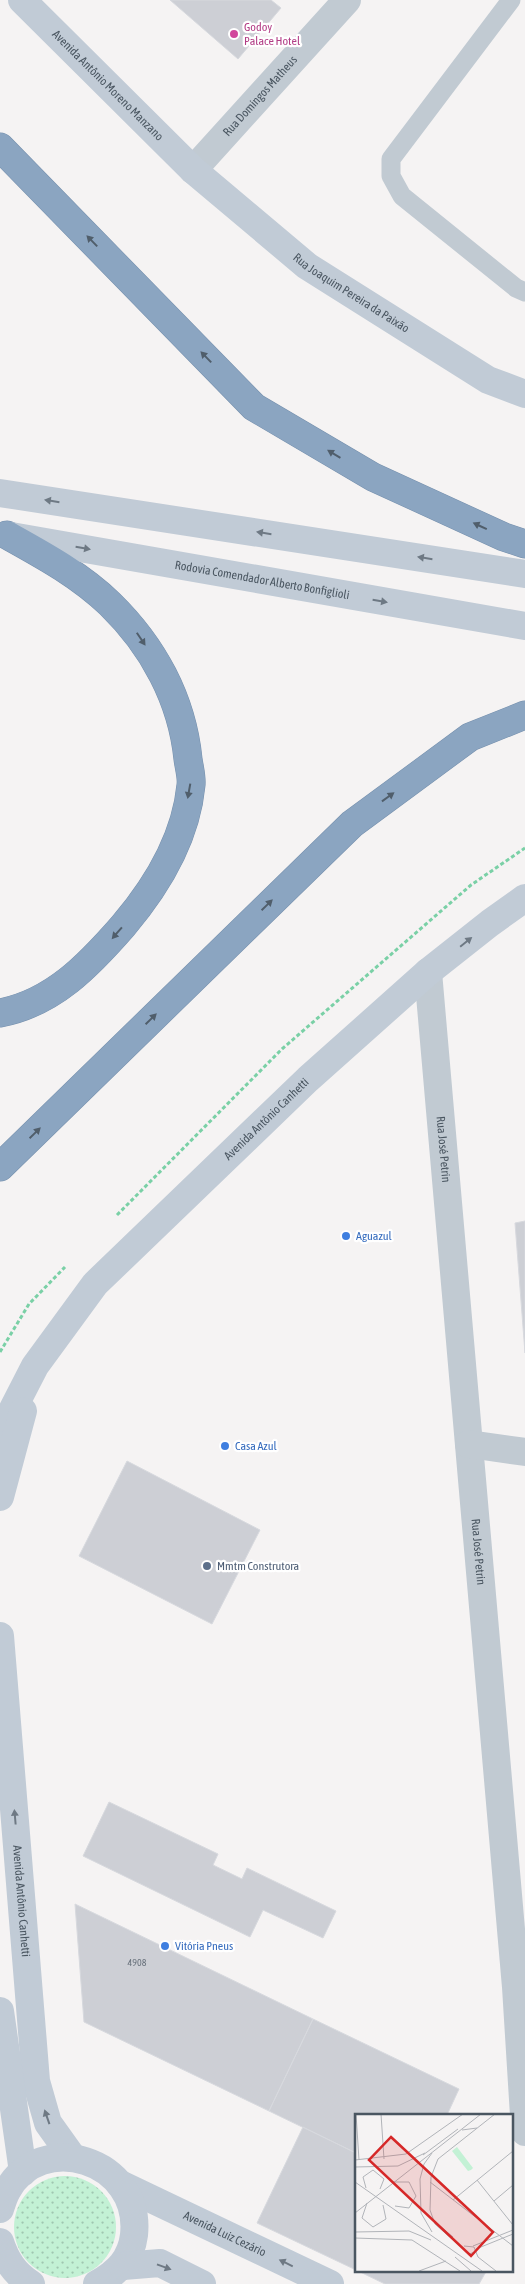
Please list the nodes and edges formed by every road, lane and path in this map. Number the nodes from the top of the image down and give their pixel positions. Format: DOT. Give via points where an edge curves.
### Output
graph roads {
  1 [pos="22,0"];
  2 [pos="347,0"];
  3 [pos="511,0"];
  4 [pos="0,147"];
  5 [pos="193,170"];
  6 [pos="525,292"];
  7 [pos="525,394"];
  8 [pos="0,493"];
  9 [pos="3,534"];
  10 [pos="525,544"];
  11 [pos="525,574"];
  12 [pos="525,626"];
  13 [pos="525,715"];
  14 [pos="525,898"];
  15 [pos="428,972"];
  16 [pos="0,1014"];
  17 [pos="0,1167"];
  18 [pos="34,1366"];
  19 [pos="0,1434"];
  20 [pos="469,1444"];
  21 [pos="525,1452"];
  22 [pos="0,1497"];
  23 [pos="0,1636"];
  24 [pos="0,2011"];
  25 [pos="525,2132"];
  26 [pos="73,2158"];
  27 [pos="23,2172"];
  28 [pos="120,2184"];
  29 [pos="0,2209"];
  30 [pos="0,2242"];
  31 [pos="123,2266"];
  32 [pos="31,2284"];
  33 [pos="97,2284"];
  34 [pos="202,2284"];
  35 [pos="330,2284"];
  1 -- 5 [label="street, Avenida Antônio Moreno Manzano"];
  2 -- 5 [label="street, Rua Domingos Matheus"];
  3 -- 6 [label="lane" via="391,159 391,176 402,196 410,203 455,241"];
  10 -- 4 [label="highway, one-way" via="373,477 254,407"];
  5 -- 7 [label="street, Rua Joaquim Pereira da Paixão" via="307,266 488,380"];
  11 -- 8 [label="street, one-way"];
  9 -- 12 [label="street, Rodovia Comendador Alberto Bonfiglioli, one-way"];
  9 -- 16 [label="highway, one-way" via="64,568 109,603 140,636 176,700 185,731 191,784 181,829 163,872 139,908 94,960 44,1000"];
  17 -- 13 [label="highway, one-way" via="352,824 470,737"];
  15 -- 14 [label="street, Avenida Antônio Canhetti, one-way"];
  15 -- 18 [label="street, Avenida Antônio Canhetti" via="308,1078 95,1284"];
  15 -- 20 [label="street, Rua José Petrin"];
  18 -- 19 [label="street, Avenida Antônio Canhetti"];
  18 -- 22 [label="street, Avenida Antônio Canhetti"];
  20 -- 21 [label="street"];
  20 -- 25 [label="street, Rua José Petrin" via="515,1977"];
  26 -- 23 [label="street, Avenida Antônio Canhetti, one-way" via="48,2123 36,2081"];
  24 -- 27 [label="street"];
  26 -- 27 [label="street" via="46,2161"];
  26 -- 28 [label="street" via="91,2162"];
  27 -- 29 [label="street" via="7,2190"];
  28 -- 31 [label="street" via="131,2203 135,2224 133,2246"];
  35 -- 28 [label="street, Avenida Luiz Cezário, one-way"];
  30 -- 32 [label="street" via="6,2259 20,2277"];
  31 -- 33 [label="street"];
  31 -- 34 [label="street, one-way" via="160,2263"];
}
